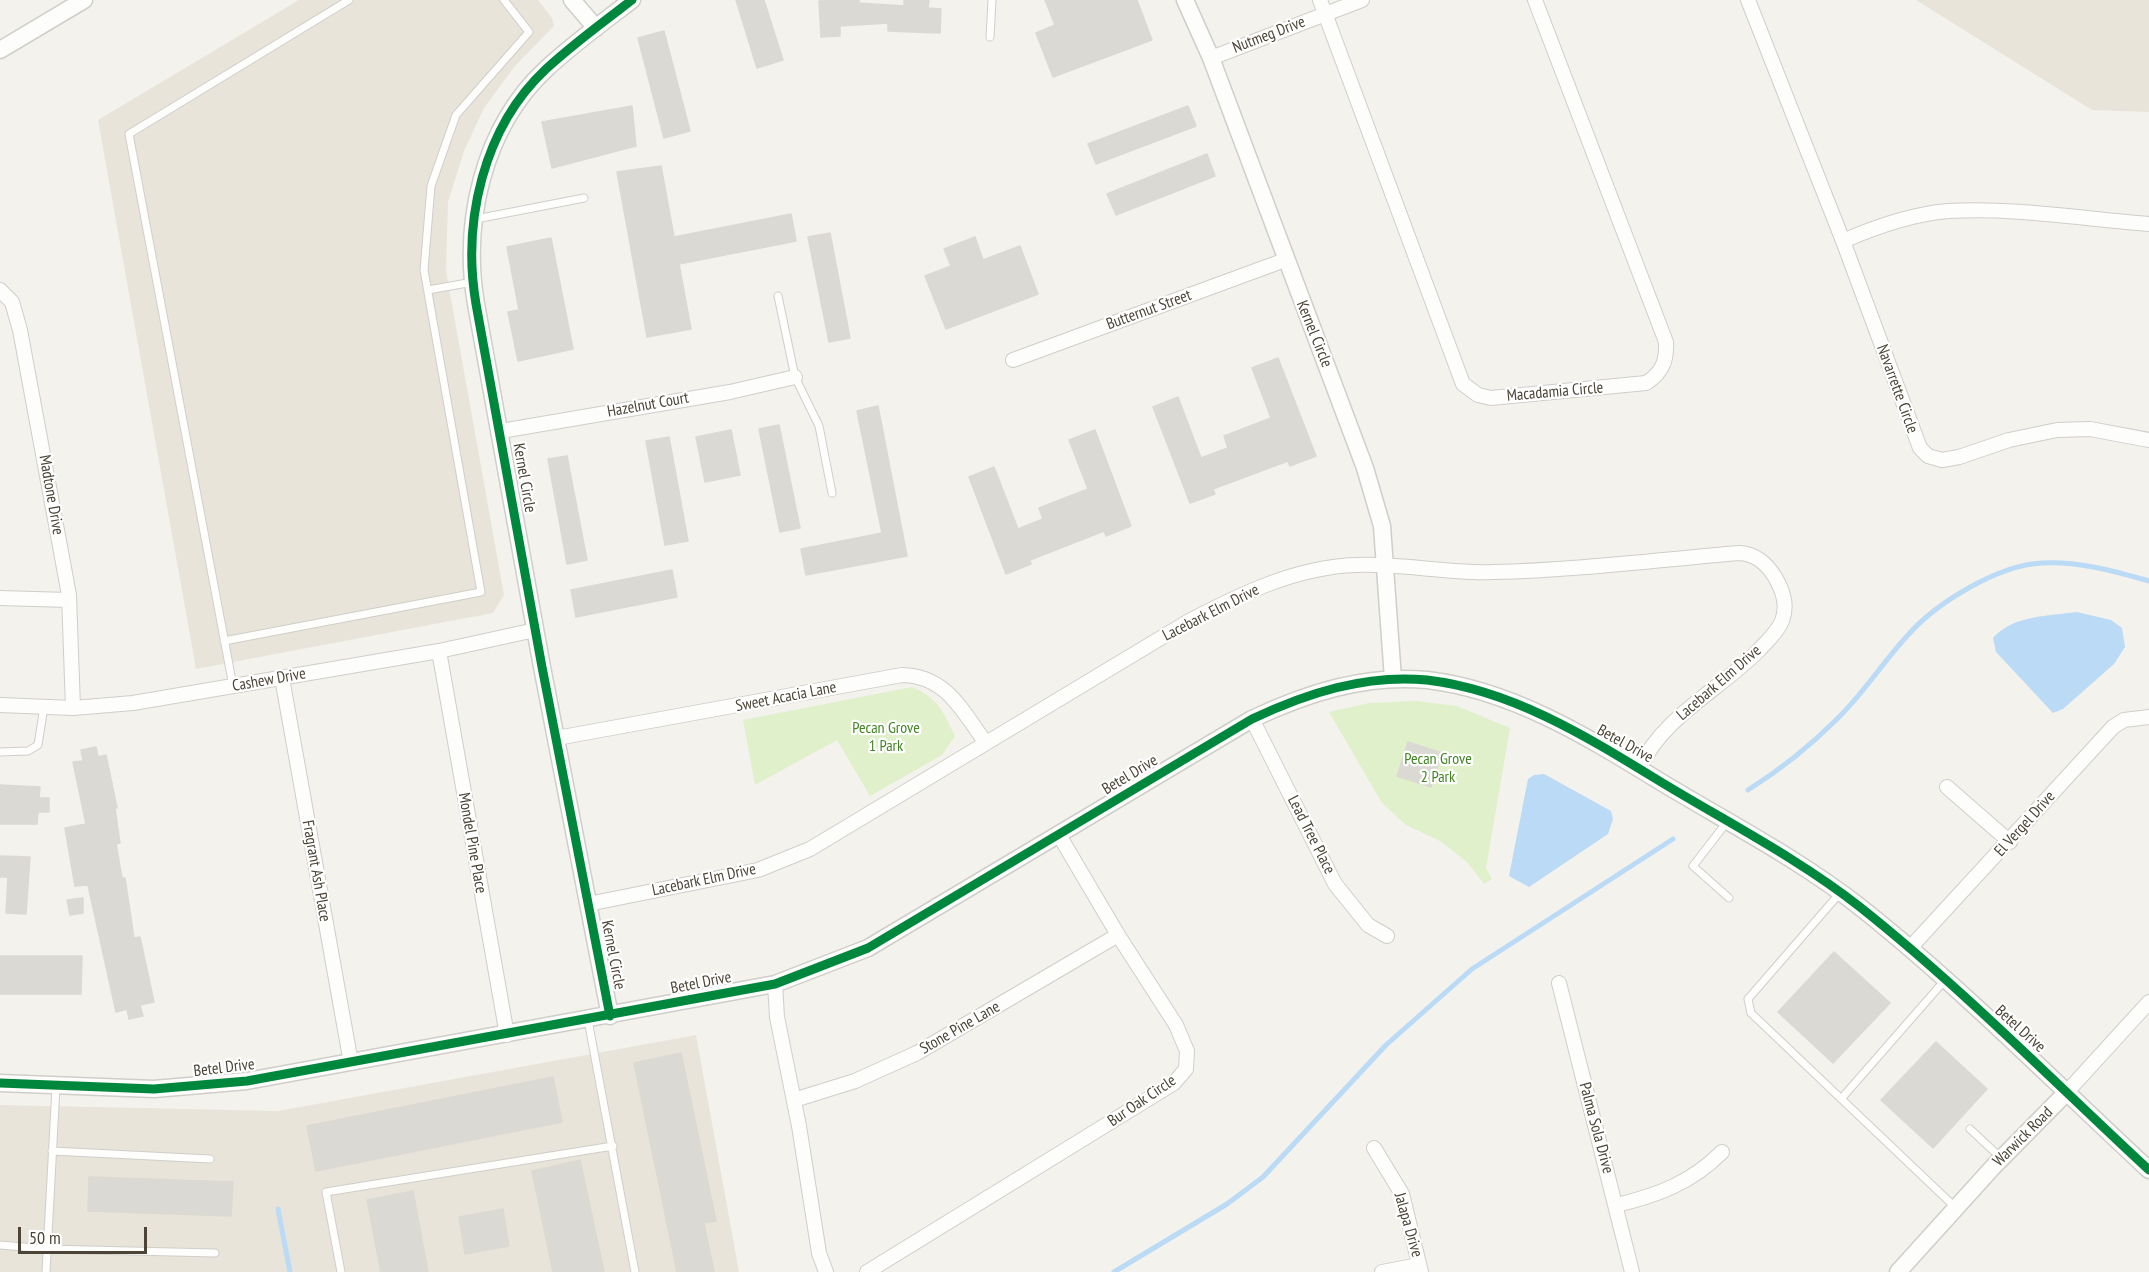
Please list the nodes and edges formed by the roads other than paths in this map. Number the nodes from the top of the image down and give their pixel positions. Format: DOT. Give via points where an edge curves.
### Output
graph roads {
  1 [pos="84,0"];
  2 [pos="349,0"];
  3 [pos="504,0"];
  4 [pos="573,0"];
  5 [pos="632,0"];
  6 [pos="992,0"];
  7 [pos="1185,0"];
  8 [pos="1320,0"];
  9 [pos="1362,0"];
  10 [pos="1535,0"];
  11 [pos="1748,0"];
  12 [pos="1325,14"];
  13 [pos="596,28"];
  14 [pos="990,37"];
  15 [pos="0,50"];
  16 [pos="1211,57"];
  17 [pos="584,198"];
  18 [pos="474,219"];
  19 [pos="2149,224"];
  20 [pos="1843,241"];
  21 [pos="1285,260"];
  22 [pos="472,282"];
  23 [pos="0,290"];
  24 [pos="428,290"];
  25 [pos="778,296"];
  26 [pos="1013,360"];
  27 [pos="795,377"];
  28 [pos="501,431"];
  29 [pos="2149,440"];
  30 [pos="832,493"];
  31 [pos="1386,565"];
  32 [pos="0,598"];
  33 [pos="69,600"];
  34 [pos="536,630"];
  35 [pos="224,641"];
  36 [pos="439,651"];
  37 [pos="282,678"];
  38 [pos="1394,679"];
  39 [pos="233,686"];
  40 [pos="0,705"];
  41 [pos="44,707"];
  42 [pos="73,708"];
  43 [pos="2149,717"];
  44 [pos="1252,719"];
  45 [pos="557,738"];
  46 [pos="986,743"];
  47 [pos="0,752"];
  48 [pos="1639,769"];
  49 [pos="1947,787"];
  50 [pos="1727,822"];
  51 [pos="1059,835"];
  52 [pos="2010,842"];
  53 [pos="1840,893"];
  54 [pos="1729,898"];
  55 [pos="588,903"];
  56 [pos="1118,935"];
  57 [pos="1388,936"];
  58 [pos="1910,948"];
  59 [pos="1945,980"];
  60 [pos="1559,983"];
  61 [pos="775,984"];
  62 [pos="2149,1002"];
  63 [pos="610,1016"];
  64 [pos="588,1020"];
  65 [pos="507,1035"];
  66 [pos="351,1063"];
  67 [pos="0,1083"];
  68 [pos="56,1086"];
  69 [pos="2066,1093"];
  70 [pos="1841,1099"];
  71 [pos="794,1100"];
  72 [pos="1970,1129"];
  73 [pos="613,1146"];
  74 [pos="1374,1148"];
  75 [pos="52,1151"];
  76 [pos="1722,1152"];
  77 [pos="2002,1158"];
  78 [pos="210,1159"];
  79 [pos="2149,1170"];
  80 [pos="1617,1205"];
  81 [pos="1956,1208"];
  82 [pos="0,1245"];
  83 [pos="47,1249"];
  84 [pos="215,1253"];
  85 [pos="1420,1268"];
  86 [pos="46,1272"];
  87 [pos="341,1272"];
  88 [pos="635,1272"];
  89 [pos="826,1272"];
  90 [pos="867,1272"];
  91 [pos="1382,1272"];
  92 [pos="1632,1272"];
  93 [pos="1898,1272"];
  1 -- 15 [label="street"];
  2 -- 35 [label="lane" via="129,134"];
  3 -- 24 [label="lane" via="529,32 456,116 431,186 424,270"];
  4 -- 13 [label="street"];
  5 -- 13 [label="street, Kernel Circle"];
  6 -- 14 [label="lane"];
  7 -- 16 [label="street, Kernel Circle"];
  8 -- 12 [label="street, Macadamia Circle"];
  9 -- 12 [label="street, Nutmeg Drive"];
  10 -- 12 [label="street, Macadamia Circle" via="1666,342 1662,369 1646,383 1491,398 1478,395 1463,384"];
  11 -- 20 [label="street, Navarrette Circle"];
  12 -- 16 [label="street, Nutmeg Drive"];
  13 -- 18 [label="street, Kernel Circle" via="546,69 516,106 488,162"];
  16 -- 21 [label="street, Kernel Circle"];
  17 -- 18 [label="lane"];
  18 -- 22 [label="street, Kernel Circle"];
  19 -- 20 [label="street" via="1947,211 1907,219"];
  20 -- 29 [label="street, Navarrette Circle" via="1914,439 1928,456 1942,460 1959,457 2009,440 2057,430 2090,429"];
  21 -- 26 [label="street, Butternut Street"];
  21 -- 31 [label="street, Kernel Circle" via="1365,468 1382,526"];
  22 -- 24 [label="lane"];
  22 -- 28 [label="street, Kernel Circle"];
  23 -- 33 [label="street, Madtone Drive" via="12,302 20,330"];
  24 -- 35 [label="lane" via="480,592"];
  25 -- 27 [label="lane"];
  27 -- 28 [label="street, Hazelnut Court" via="730,392"];
  27 -- 30 [label="lane" via="819,426"];
  28 -- 34 [label="street, Kernel Circle"];
  31 -- 38 [label="street, Kernel Circle"];
  31 -- 46 [label="street, Lacebark Elm Drive" via="1336,567 1281,579 1237,596"];
  31 -- 48 [label="street, Lacebark Elm Drive" via="1489,573 1739,554 1760,559 1769,567 1784,596 1782,620 1776,632 1749,660 1661,733"];
  32 -- 33 [label="street"];
  33 -- 42 [label="street, Madtone Drive"];
  34 -- 36 [label="street, Cashew Drive"];
  34 -- 45 [label="street, Kernel Circle"];
  35 -- 39 [label="lane"];
  36 -- 37 [label="street, Cashew Drive"];
  36 -- 65 [label="street, Mondel Pine Place"];
  37 -- 39 [label="street, Cashew Drive"];
  37 -- 66 [label="street, Fragrant Ash Place"];
  38 -- 44 [label="street, Betel Drive" via="1314,693"];
  38 -- 48 [label="street, Betel Drive" via="1468,687 1510,700"];
  39 -- 42 [label="street, Cashew Drive" via="133,703"];
  40 -- 41 [label="street, Cashew Drive"];
  41 -- 42 [label="street, Cashew Drive"];
  41 -- 47 [label="lane" via="38,745 28,751"];
  43 -- 52 [label="street, El Vergel Drive" via="2124,720 2113,727"];
  44 -- 51 [label="street, Betel Drive"];
  44 -- 57 [label="street, Lead Tree Place" via="1335,884 1368,925"];
  45 -- 46 [label="street, Sweet Acacia Lane" via="902,675 936,682 949,693"];
  45 -- 55 [label="street, Kernel Circle"];
  46 -- 55 [label="street, Lacebark Elm Drive" via="817,844 758,870"];
  48 -- 50 [label="street, Betel Drive"];
  49 -- 52 [label="street"];
  50 -- 53 [label="street, Betel Drive"];
  50 -- 54 [label="lane" via="1693,866"];
  51 -- 56 [label="street, Bur Oak Circle"];
  51 -- 61 [label="street, Betel Drive" via="868,948"];
  52 -- 58 [label="street, El Vergel Drive"];
  53 -- 58 [label="street, Betel Drive"];
  53 -- 70 [label="lane" via="1748,999 1750,1013"];
  55 -- 63 [label="street, Kernel Circle"];
  56 -- 71 [label="street, Stone Pine Lane" via="917,1053 855,1081"];
  56 -- 90 [label="street, Bur Oak Circle" via="1176,1026 1187,1051 1186,1069 1174,1083"];
  58 -- 59 [label="street, Betel Drive"];
  59 -- 69 [label="street, Betel Drive"];
  59 -- 70 [label="lane"];
  60 -- 80 [label="street, Palma Sola Drive"];
  61 -- 63 [label="street, Betel Drive"];
  61 -- 71 [label="street" via="777,1017"];
  62 -- 69 [label="street, Warwick Road"];
  63 -- 64 [label="street, Betel Drive"];
  64 -- 65 [label="street, Betel Drive"];
  64 -- 73 [label="lane"];
  65 -- 66 [label="street, Betel Drive"];
  66 -- 68 [label="street, Betel Drive" via="183,1088"];
  67 -- 68 [label="street, Betel Drive"];
  68 -- 75 [label="lane"];
  69 -- 77 [label="street, Warwick Road"];
  69 -- 79 [label="street, Betel Drive"];
  70 -- 81 [label="lane"];
  71 -- 89 [label="street" via="819,1253"];
  72 -- 77 [label="lane"];
  73 -- 87 [label="lane" via="326,1192"];
  73 -- 88 [label="lane"];
  74 -- 85 [label="street, Jalapa Drive" via="1402,1194"];
  75 -- 78 [label="lane"];
  75 -- 83 [label="lane"];
  76 -- 80 [label="street" via="1696,1176 1676,1187"];
  77 -- 81 [label="street, Warwick Road"];
  80 -- 92 [label="street, Palma Sola Drive"];
  81 -- 93 [label="street, Warwick Road"];
  82 -- 83 [label="lane"];
  83 -- 84 [label="lane"];
  83 -- 86 [label="lane"];
  85 -- 91 [label="street"];
}
